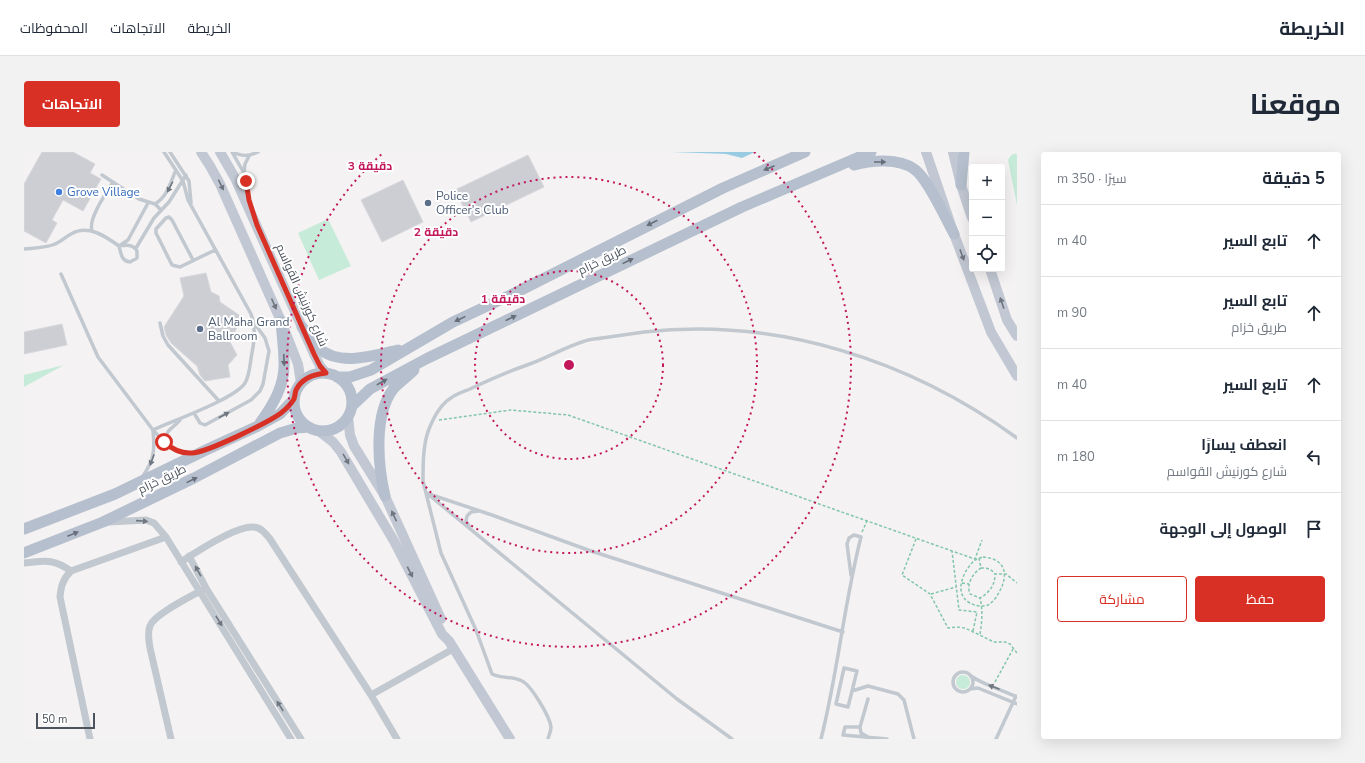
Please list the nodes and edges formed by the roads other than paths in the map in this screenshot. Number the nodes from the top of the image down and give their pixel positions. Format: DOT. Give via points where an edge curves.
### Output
graph roads {
  1 [pos="164,152"];
  2 [pos="170,152"];
  3 [pos="201,152"];
  4 [pos="220,152"];
  5 [pos="232,152"];
  6 [pos="258,152"];
  7 [pos="805,152"];
  8 [pos="871,152"];
  9 [pos="926,152"];
  10 [pos="953,152"];
  11 [pos="964,152"];
  12 [pos="249,156"];
  13 [pos="180,167"];
  14 [pos="176,170"];
  15 [pos="244,173"];
  16 [pos="102,175"];
  17 [pos="186,175"];
  18 [pos="815,176"];
  19 [pos="182,179"];
  20 [pos="113,182"];
  21 [pos="961,185"];
  22 [pos="148,202"];
  23 [pos="155,204"];
  24 [pos="191,204"];
  25 [pos="969,209"];
  26 [pos="161,210"];
  27 [pos="257,225"];
  28 [pos="92,231"];
  29 [pos="954,234"];
  30 [pos="119,246"];
  31 [pos="136,248"];
  32 [pos="24,249"];
  33 [pos="215,250"];
  34 [pos="194,260"];
  35 [pos="991,272"];
  36 [pos="61,274"];
  37 [pos="281,321"];
  38 [pos="254,322"];
  39 [pos="160,323"];
  40 [pos="302,327"];
  41 [pos="1017,336"];
  42 [pos="410,347"];
  43 [pos="426,359"];
  44 [pos="326,373"];
  45 [pos="1017,376"];
  46 [pos="337,377"];
  47 [pos="301,383"];
  48 [pos="294,399"];
  49 [pos="219,401"];
  50 [pos="350,411"];
  51 [pos="194,413"];
  52 [pos="180,420"];
  53 [pos="258,426"];
  54 [pos="309,427"];
  55 [pos="153,430"];
  56 [pos="320,431"];
  57 [pos="1017,438"];
  58 [pos="168,446"];
  59 [pos="208,449"];
  60 [pos="135,485"];
  61 [pos="426,493"];
  62 [pos="385,496"];
  63 [pos="481,511"];
  64 [pos="103,522"];
  65 [pos="24,529"];
  66 [pos="471,529"];
  67 [pos="166,537"];
  68 [pos="48,544"];
  69 [pos="24,553"];
  70 [pos="189,556"];
  71 [pos="24,558"];
  72 [pos="180,562"];
  73 [pos="24,563"];
  74 [pos="71,571"];
  75 [pos="851,575"];
  76 [pos="203,589"];
  77 [pos="843,632"];
  78 [pos="451,645"];
  79 [pos="971,676"];
  80 [pos="970,689"];
  81 [pos="852,691"];
  82 [pos="371,695"];
  83 [pos="1016,696"];
  84 [pos="868,699"];
  85 [pos="1015,703"];
  86 [pos="860,727"];
  87 [pos="869,738"];
  88 [pos="90,739"];
  89 [pos="171,739"];
  90 [pos="291,739"];
  91 [pos="300,739"];
  92 [pos="397,739"];
  93 [pos="510,739"];
  94 [pos="548,739"];
  95 [pos="732,739"];
  96 [pos="822,739"];
  97 [pos="887,739"];
  98 [pos="914,739"];
  99 [pos="996,739"];
  1 -- 14 [label="lane"];
  2 -- 13 [label="lane"];
  3 -- 37 [label="main road, one-way" via="220,184"];
  4 -- 27 [label="main road, شارع كورنيش القواسم"];
  5 -- 12 [label="lane"];
  5 -- 15 [label="lane, شارع كورنيش القواسم"];
  6 -- 12 [label="lane"];
  7 -- 42 [label="main road, طريق خزام, one-way" via="722,188 453,322"];
  8 -- 18 [label="main road, طريق خزام"];
  9 -- 29 [label="main road"];
  10 -- 21 [label="main road"];
  11 -- 21 [label="main road"];
  12 -- 15 [label="lane"];
  13 -- 14 [label="lane"];
  13 -- 17 [label="lane"];
  14 -- 19 [label="lane"];
  14 -- 23 [label="lane, one-way" via="166,193"];
  15 -- 27 [label="lane, شارع كورنيش القواسم"];
  16 -- 20 [label="lane"];
  17 -- 19 [label="lane"];
  17 -- 24 [label="lane" via="190,185"];
  18 -- 29 [label="main road, one-way" via="863,162 900,163 914,169 926,182"];
  43 -- 18 [label="main road, طريق خزام, one-way" via="742,207"];
  19 -- 24 [label="lane"];
  19 -- 26 [label="lane" via="169,202"];
  20 -- 22 [label="lane"];
  20 -- 28 [label="lane" via="93,217"];
  21 -- 25 [label="main road"];
  22 -- 23 [label="lane"];
  22 -- 30 [label="lane" via="128,240"];
  23 -- 26 [label="lane"];
  24 -- 33 [label="lane"];
  26 -- 31 [label="lane"];
  27 -- 40 [label="main road, شارع كورنيش القواسم"];
  28 -- 30 [label="lane"];
  28 -- 32 [label="lane" via="75,232 53,245"];
  29 -- 45 [label="main road, one-way" via="991,332"];
  30 -- 31 [label="lane"];
  30 -- 31 [label="lane" via="127,262 133,262 137,258"];
  33 -- 34 [label="lane"];
  33 -- 38 [label="lane"];
  34 -- 34 [label="lane" via="180,267 170,264 156,233 156,229 166,218 172,220"];
  41 -- 35 [label="main road, one-way" via="1007,320"];
  36 -- 55 [label="lane" via="98,357"];
  37 -- 47 [label="main road" via="298,364"];
  37 -- 53 [label="main road, one-way" via="284,363 282,380 272,408"];
  38 -- 49 [label="lane" via="255,339 248,377 238,390"];
  51 -- 38 [label="lane, one-way" via="200,423 205,424 251,400 260,391 268,347"];
  39 -- 49 [label="lane" via="168,345"];
  40 -- 42 [label="main road" via="317,347 332,356 358,358"];
  40 -- 44 [label="main road, شارع كورنيش القواسم" via="320,366"];
  42 -- 46 [label="main road, طريق خزام" via="362,374"];
  50 -- 43 [label="main road, طريق خزام, one-way" via="361,396 374,386"];
  43 -- 62 [label="main road" via="394,388 385,404 380,421 379,465"];
  44 -- 46 [label="main road"];
  44 -- 47 [label="main road" via="308,377"];
  46 -- 50 [label="main road" via="346,384 351,394"];
  47 -- 48 [label="main road"];
  48 -- 53 [label="main road, طريق خزام" via="280,414"];
  48 -- 54 [label="main road" via="295,410 300,420"];
  49 -- 51 [label="lane"];
  50 -- 56 [label="main road" via="341,425 331,430"];
  50 -- 62 [label="main road" via="350,435 354,446"];
  51 -- 52 [label="lane"];
  52 -- 55 [label="lane"];
  52 -- 58 [label="lane" via="168,432"];
  53 -- 59 [label="main road, طريق خزام"];
  54 -- 56 [label="main road"];
  64 -- 54 [label="main road, طريق خزام, one-way" via="280,433"];
  55 -- 58 [label="lane"];
  55 -- 60 [label="lane, one-way" via="154,456 147,471"];
  56 -- 78 [label="main road, one-way" via="341,452 394,541 442,634"];
  57 -- 61 [label="lane" via="940,390 900,371 853,354 761,333 664,330 586,340 544,359 496,376 450,398 428,430 423,481"];
  58 -- 59 [label="lane" via="185,453"];
  59 -- 60 [label="main road, طريق خزام"];
  60 -- 65 [label="main road, طريق خزام"];
  61 -- 63 [label="lane"];
  61 -- 66 [label="lane"];
  61 -- 94 [label="lane" via="442,553 476,630 492,674 521,680 527,684 550,720"];
  78 -- 62 [label="main road, one-way"];
  63 -- 66 [label="lane" via="471,512 467,516 466,521"];
  63 -- 77 [label="lane" via="588,550"];
  64 -- 67 [label="street, one-way" via="146,520 154,523"];
  68 -- 64 [label="main road, طريق خزام, one-way"];
  66 -- 95 [label="lane" via="677,699"];
  67 -- 72 [label="street"];
  67 -- 74 [label="street"];
  68 -- 69 [label="main road, طريق خزام"];
  68 -- 71 [label="main road"];
  70 -- 72 [label="street"];
  76 -- 70 [label="street, one-way"];
  70 -- 82 [label="street" via="236,530 253,527 261,530 270,539"];
  72 -- 76 [label="street"];
  73 -- 74 [label="street" via="60,563"];
  74 -- 88 [label="street" via="61,586 60,597"];
  75 -- 75 [label="lane" via="847,544 849,538 854,535 861,537"];
  75 -- 77 [label="lane"];
  76 -- 89 [label="street" via="156,618 150,626 150,648"];
  76 -- 90 [label="street, one-way"];
  91 -- 76 [label="street, one-way"];
  77 -- 96 [label="lane"];
  78 -- 82 [label="street"];
  78 -- 93 [label="main road"];
  79 -- 80 [label="lane" via="973,683"];
  79 -- 80 [label="lane" via="962,672 956,675 953,681 957,690 964,692"];
  83 -- 79 [label="lane, one-way"];
  80 -- 85 [label="lane" via="978,688"];
  81 -- 81 [label="lane" via="857,671 844,668 836,704 848,707"];
  81 -- 98 [label="lane" via="868,686 898,694 904,700"];
  82 -- 92 [label="street"];
  83 -- 85 [label="lane"];
  84 -- 86 [label="lane"];
  85 -- 99 [label="lane"];
  86 -- 87 [label="lane" via="861,733"];
  86 -- 87 [label="lane" via="845,727 843,735"];
  87 -- 97 [label="lane"];
}
